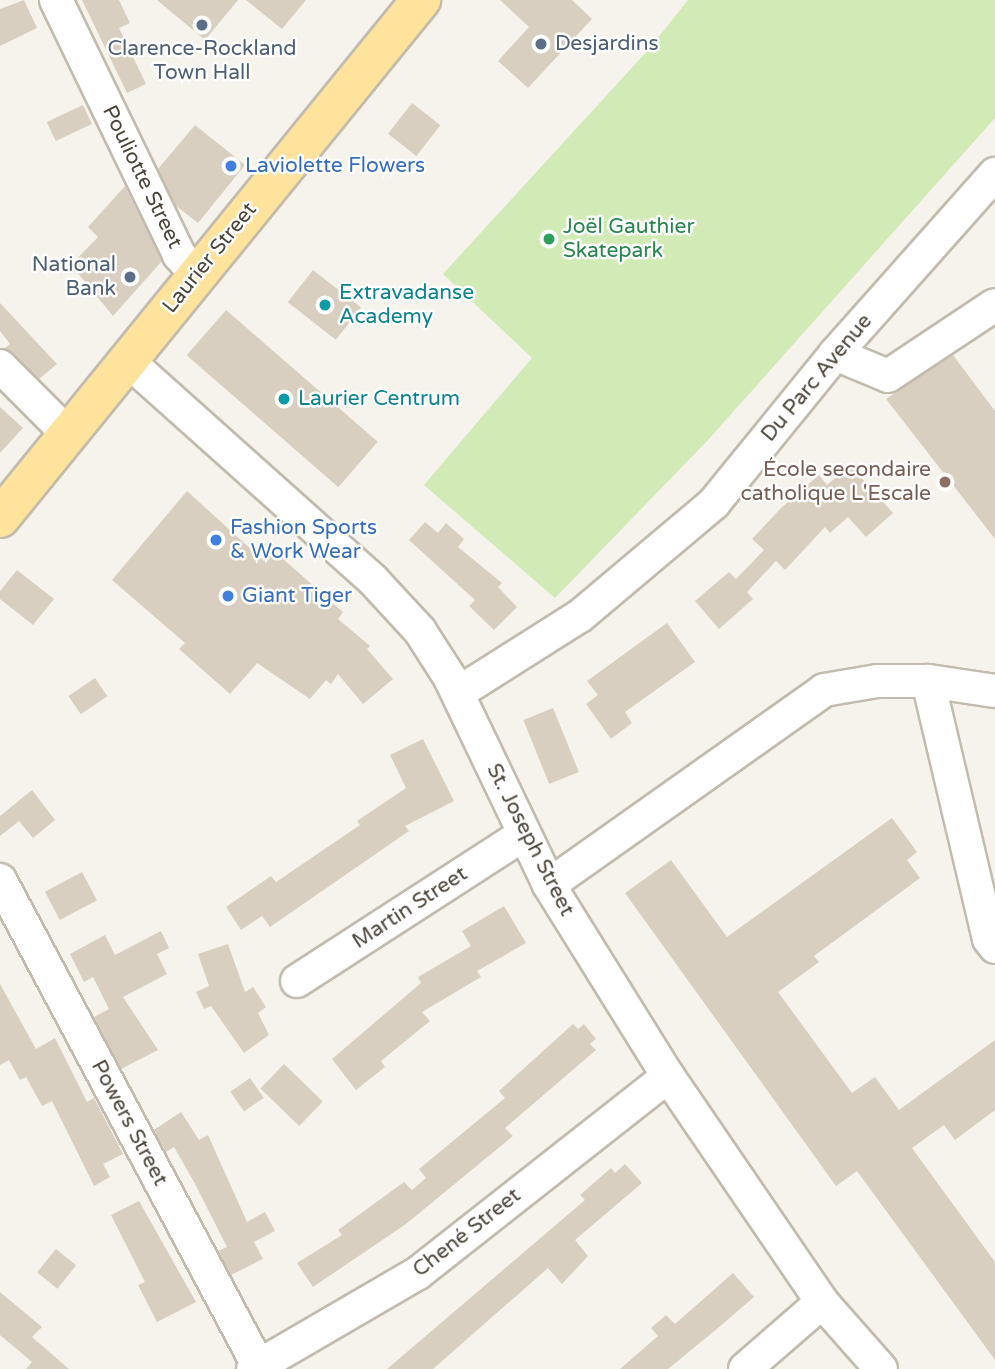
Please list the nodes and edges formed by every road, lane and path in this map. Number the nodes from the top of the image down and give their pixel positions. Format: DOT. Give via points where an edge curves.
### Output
graph roads {
  1 [pos="56,0"];
  2 [pos="421,0"];
  3 [pos="995,174"];
  4 [pos="197,274"];
  5 [pos="995,305"];
  6 [pos="835,354"];
  7 [pos="127,360"];
  8 [pos="0,366"];
  9 [pos="68,434"];
  10 [pos="0,518"];
  11 [pos="928,681"];
  12 [pos="995,691"];
  13 [pos="458,693"];
  14 [pos="523,835"];
  15 [pos="0,880"];
  16 [pos="550,885"];
  17 [pos="995,947"];
  18 [pos="297,981"];
  19 [pos="668,1076"];
  20 [pos="822,1302"];
  21 [pos="256,1367"];
  22 [pos="745,1369"];
  23 [pos="881,1369"];
  1 -- 4 [label="street, Pouliotte Street" via="179,255"];
  2 -- 4 [label="main road, Laurier Street"];
  3 -- 6 [label="street, Du Parc Avenue"];
  4 -- 7 [label="main road, Laurier Street"];
  5 -- 6 [label="street" via="888,376"];
  6 -- 13 [label="street, Du Parc Avenue" via="713,503 580,616"];
  7 -- 9 [label="main road, Laurier Street"];
  7 -- 13 [label="street, St. Joseph Street" via="373,580 420,631"];
  8 -- 9 [label="street"];
  9 -- 10 [label="main road, Laurier Street"];
  11 -- 12 [label="street"];
  11 -- 16 [label="street" via="877,681 824,690"];
  11 -- 17 [label="street" via="989,939"];
  13 -- 14 [label="street, St. Joseph Street"];
  14 -- 16 [label="street, St. Joseph Street"];
  14 -- 18 [label="street, Martin Street"];
  15 -- 21 [label="street, Powers Street"];
  16 -- 19 [label="street, St. Joseph Street"];
  19 -- 20 [label="street, St. Joseph Street"];
  19 -- 21 [label="street, Chené Street" via="418,1273"];
  20 -- 22 [label="street"];
  20 -- 23 [label="street, St. Joseph Street"];
}
